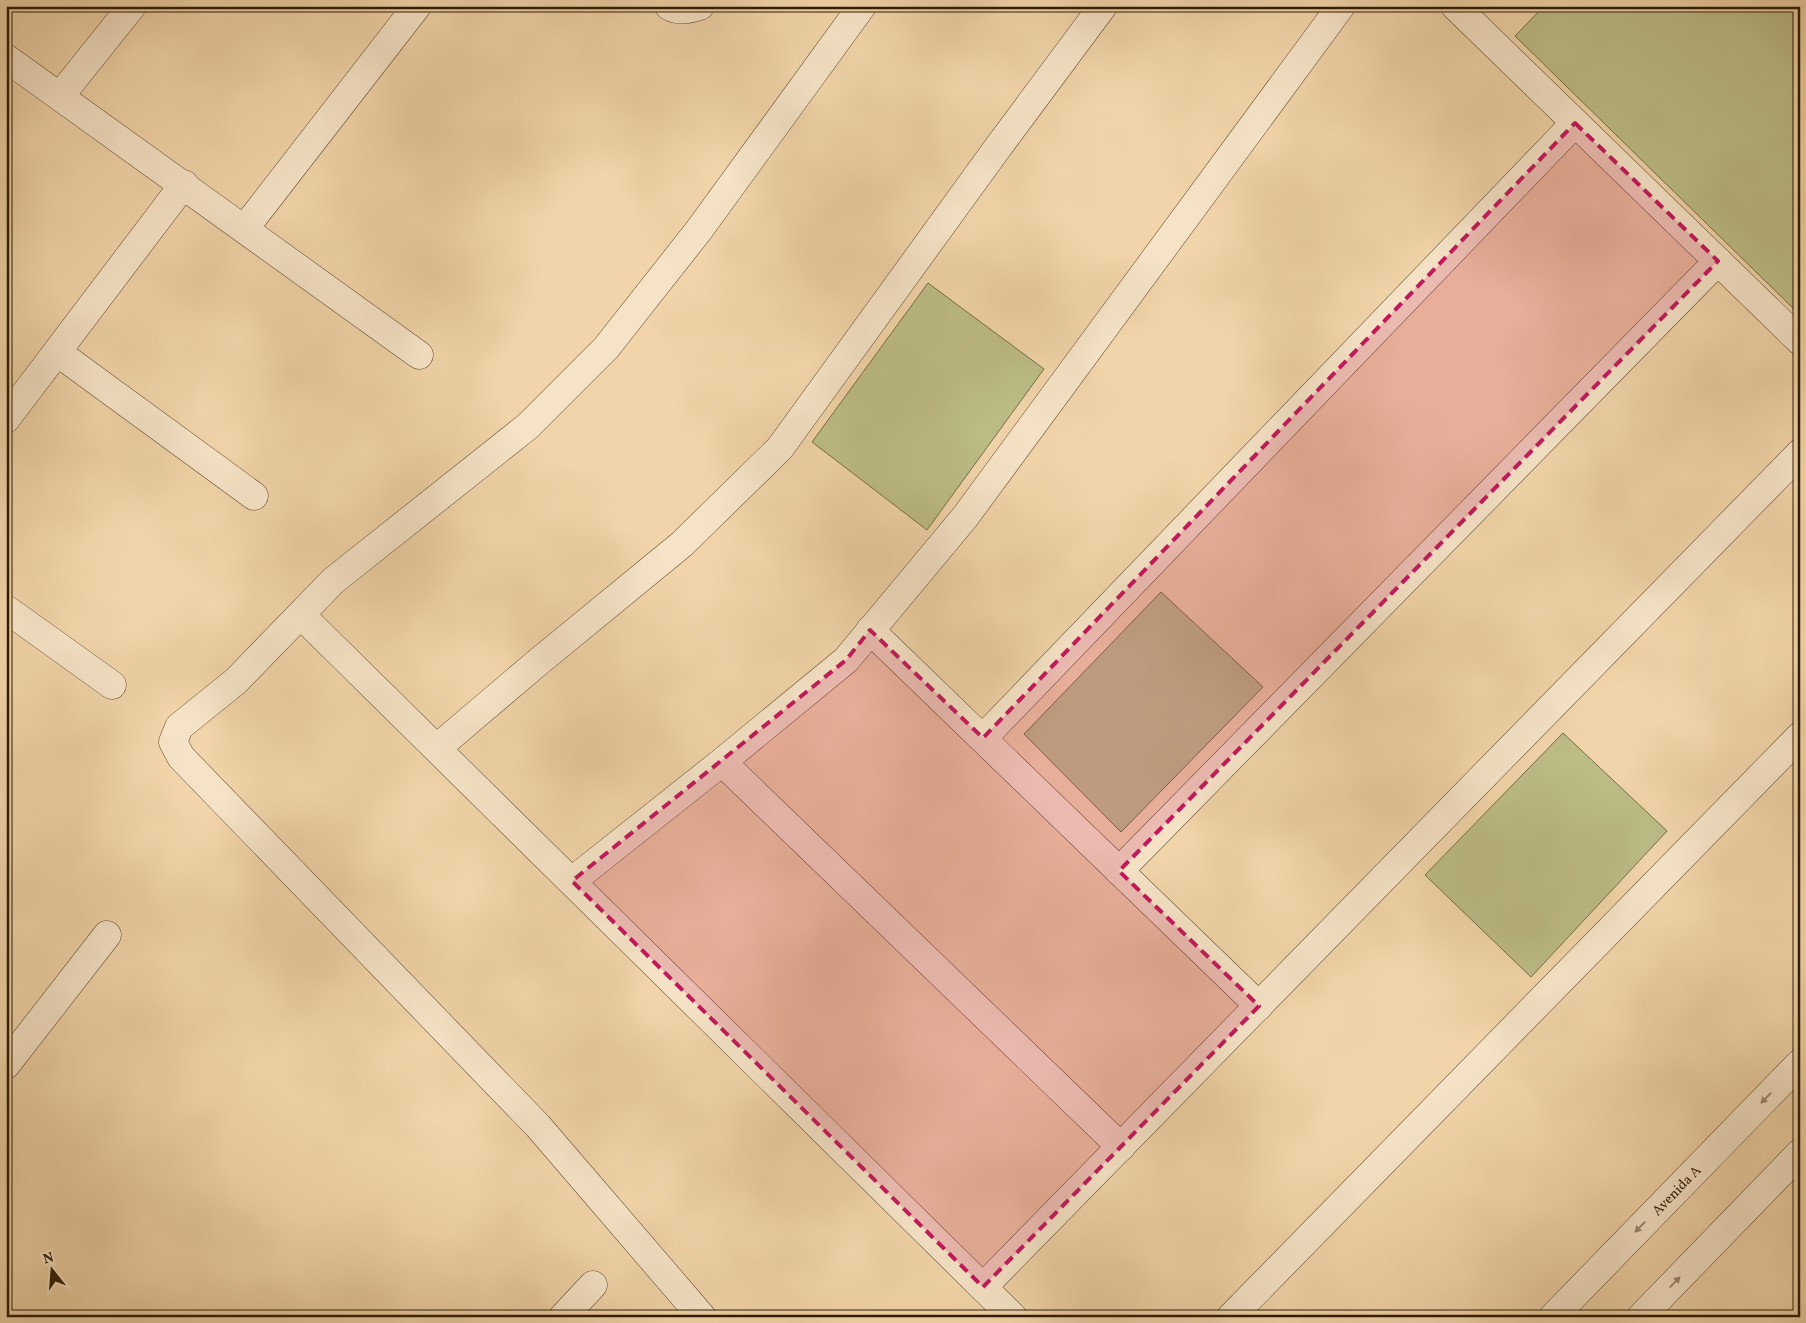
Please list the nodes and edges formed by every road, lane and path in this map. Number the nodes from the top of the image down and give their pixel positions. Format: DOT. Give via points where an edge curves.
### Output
graph roads {
  1 [pos="132,6"];
  2 [pos="417,6"];
  3 [pos="669,6"];
  4 [pos="700,6"];
  5 [pos="862,6"];
  6 [pos="1103,6"];
  7 [pos="1341,6"];
  8 [pos="1455,6"];
  9 [pos="6,58"];
  10 [pos="60,96"];
  11 [pos="1575,123"];
  12 [pos="184,184"];
  13 [pos="245,228"];
  14 [pos="1718,261"];
  15 [pos="1800,341"];
  16 [pos="57,352"];
  17 [pos="419,355"];
  18 [pos="6,420"];
  19 [pos="1800,453"];
  20 [pos="254,496"];
  21 [pos="6,609"];
  22 [pos="301,615"];
  23 [pos="870,630"];
  24 [pos="112,685"];
  25 [pos="1800,736"];
  26 [pos="982,738"];
  27 [pos="437,748"];
  28 [pos="722,762"];
  29 [pos="1120,870"];
  30 [pos="572,881"];
  31 [pos="107,934"];
  32 [pos="1259,1006"];
  33 [pos="1800,1064"];
  34 [pos="6,1065"];
  35 [pos="1122,1147"];
  36 [pos="1800,1153"];
  37 [pos="593,1285"];
  38 [pos="984,1287"];
  39 [pos="562,1317"];
  40 [pos="702,1317"];
  41 [pos="1013,1317"];
  42 [pos="1231,1317"];
  43 [pos="1553,1317"];
  44 [pos="1641,1317"];
  1 -- 10 [label="street"];
  2 -- 13 [label="street"];
  3 -- 4 [label="street" via="689,10"];
  5 -- 22 [label="street" via="699,230 606,348 528,426 333,581"];
  6 -- 27 [label="street" via="780,448 682,544"];
  7 -- 23 [label="street" via="965,517"];
  8 -- 11 [label="street"];
  9 -- 10 [label="street"];
  10 -- 12 [label="street"];
  11 -- 14 [label="street"];
  11 -- 26 [label="street"];
  12 -- 13 [label="street"];
  12 -- 16 [label="street"];
  13 -- 17 [label="street"];
  14 -- 15 [label="street"];
  14 -- 29 [label="street"];
  16 -- 18 [label="street"];
  16 -- 20 [label="street"];
  19 -- 32 [label="street"];
  21 -- 24 [label="street"];
  22 -- 27 [label="street"];
  22 -- 40 [label="street" via="236,681 179,727 174,742 181,757 538,1126"];
  23 -- 26 [label="street"];
  23 -- 28 [label="street" via="846,660"];
  25 -- 42 [label="street"];
  26 -- 29 [label="street"];
  27 -- 30 [label="street"];
  28 -- 30 [label="street"];
  28 -- 35 [label="street"];
  29 -- 32 [label="street"];
  30 -- 38 [label="street"];
  31 -- 34 [label="street"];
  32 -- 35 [label="street"];
  33 -- 43 [label="street, Avenida A, one-way"];
  35 -- 38 [label="street"];
  44 -- 36 [label="street, one-way"];
  37 -- 39 [label="street"];
  38 -- 41 [label="street"];
}
